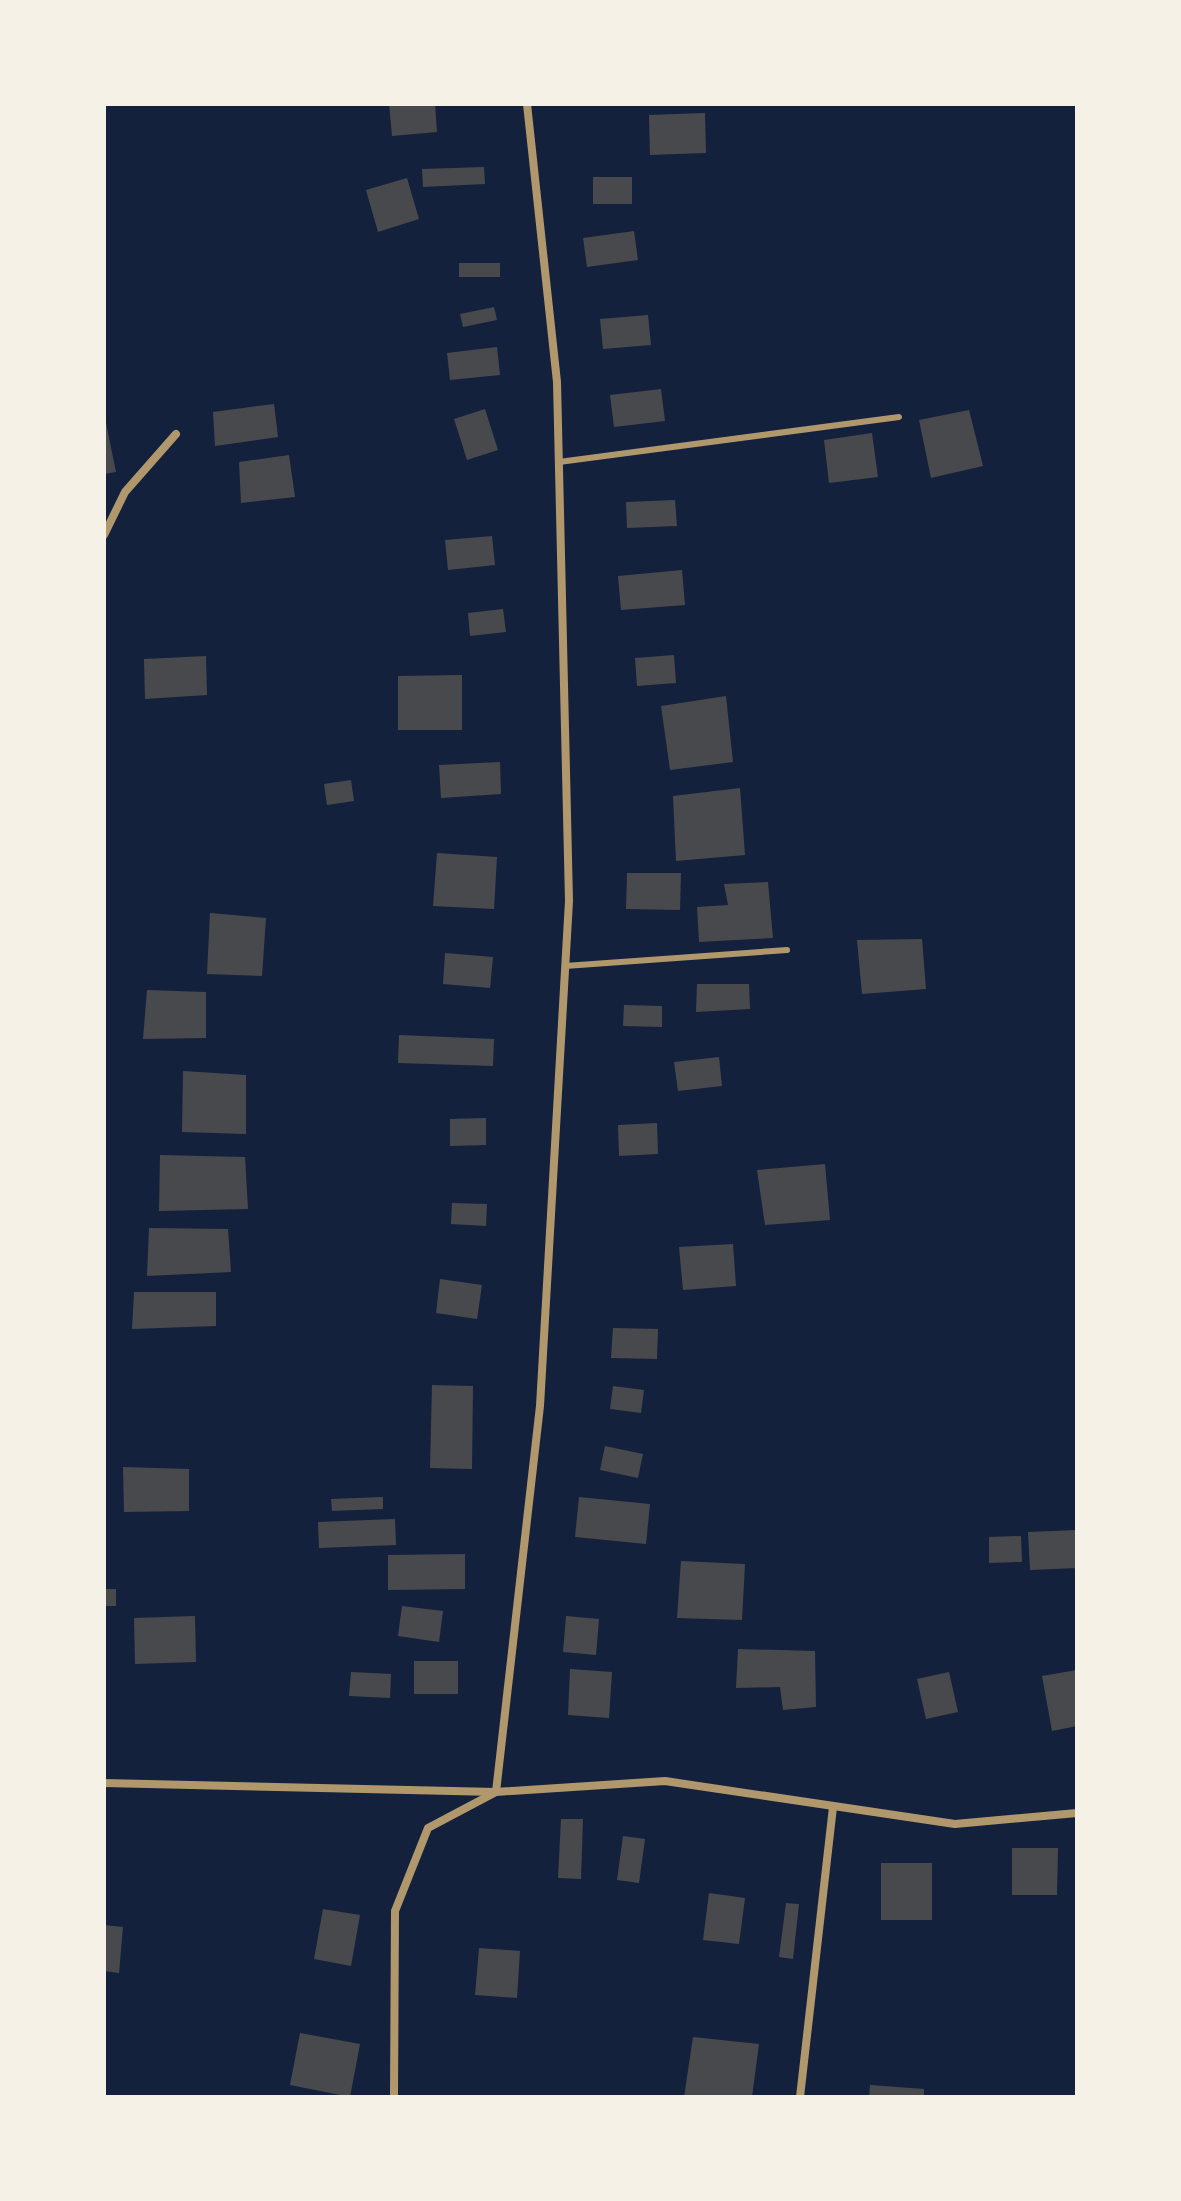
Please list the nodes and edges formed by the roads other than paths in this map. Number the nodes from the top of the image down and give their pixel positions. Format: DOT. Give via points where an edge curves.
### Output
graph roads {
  1 [pos="527,104"];
  2 [pos="899,417"];
  3 [pos="176,434"];
  4 [pos="559,462"];
  5 [pos="104,535"];
  6 [pos="787,950"];
  7 [pos="565,966"];
  8 [pos="104,1783"];
  9 [pos="496,1792"];
  10 [pos="833,1807"];
  11 [pos="1077,1813"];
  12 [pos="394,2097"];
  13 [pos="800,2097"];
  1 -- 4 [label="street" via="557,382"];
  2 -- 4 [label="lane"];
  3 -- 5 [label="street" via="125,492"];
  4 -- 7 [label="street" via="569,901"];
  6 -- 7 [label="lane"];
  7 -- 9 [label="street" via="540,1406"];
  8 -- 9 [label="street"];
  9 -- 10 [label="street" via="665,1781"];
  9 -- 12 [label="street" via="428,1828 395,1911"];
  10 -- 11 [label="street" via="955,1824"];
  10 -- 13 [label="street"];
}
